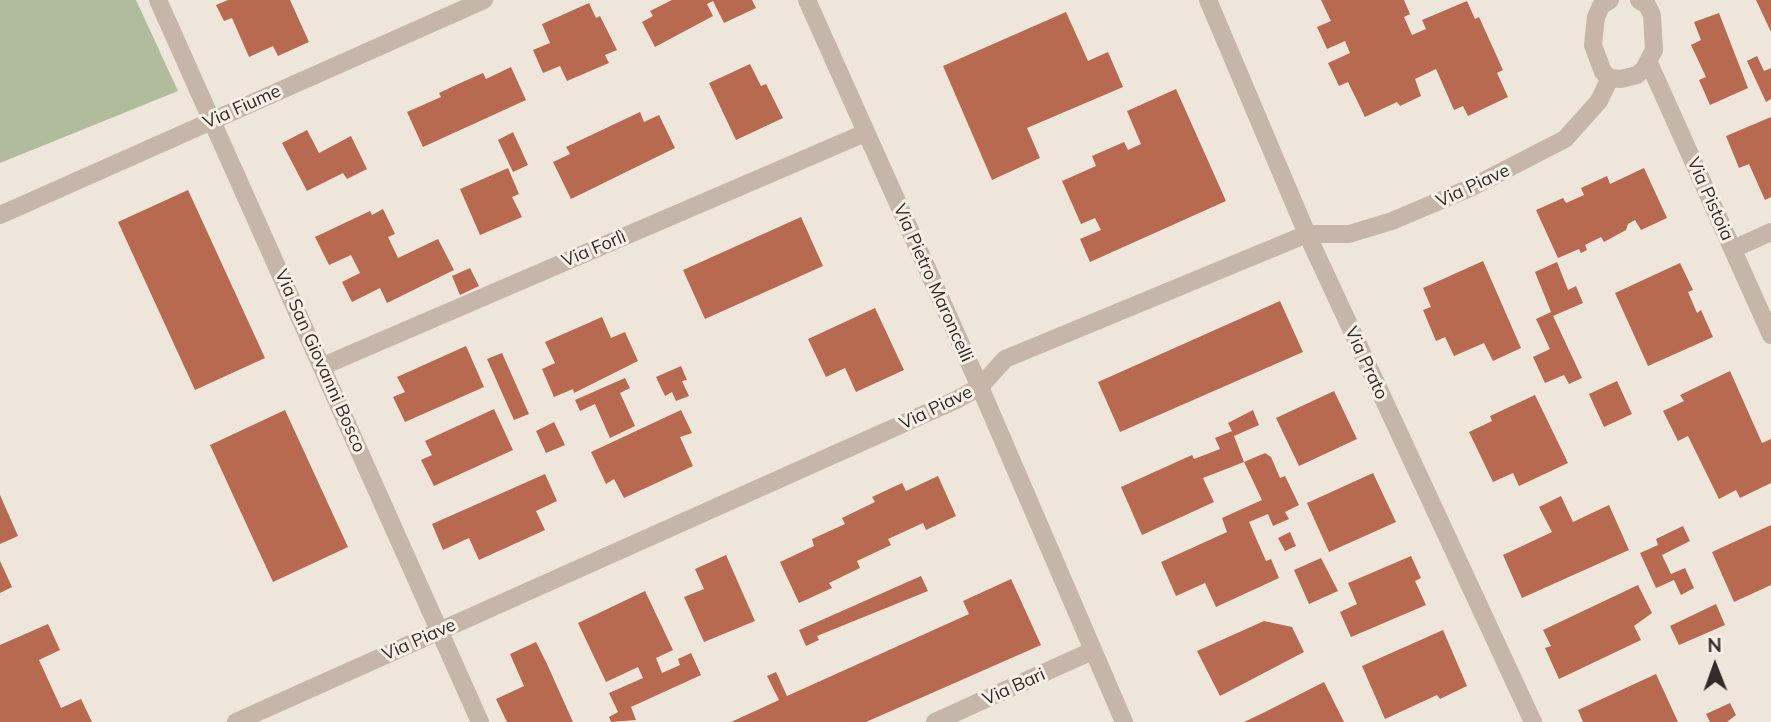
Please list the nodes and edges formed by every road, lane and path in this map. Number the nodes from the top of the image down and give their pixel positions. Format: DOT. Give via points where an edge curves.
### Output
graph roads {
  1 [pos="158,0"];
  2 [pos="484,0"];
  3 [pos="807,0"];
  4 [pos="1208,0"];
  5 [pos="1601,2"];
  6 [pos="1645,2"];
  7 [pos="1649,63"];
  8 [pos="1611,78"];
  9 [pos="212,120"];
  10 [pos="865,133"];
  11 [pos="0,215"];
  12 [pos="1771,232"];
  13 [pos="1307,234"];
  14 [pos="1733,249"];
  15 [pos="1771,335"];
  16 [pos="323,366"];
  17 [pos="980,387"];
  18 [pos="440,631"];
  19 [pos="1092,652"];
  20 [pos="236,722"];
  21 [pos="480,722"];
  22 [pos="935,722"];
  23 [pos="1124,722"];
  24 [pos="1533,722"];
  1 -- 9 [label="street, Via San Giovanni Bosco"];
  2 -- 9 [label="street, Via Fiume"];
  3 -- 10 [label="street, Via Pietro Maroncelli"];
  4 -- 13 [label="street, Via Prato"];
  5 -- 8 [label="street" via="1593,45 1598,63"];
  6 -- 7 [label="street" via="1655,37"];
  7 -- 8 [label="street" via="1637,75"];
  7 -- 14 [label="street, Via Pistoia"];
  8 -- 13 [label="street, Via Piave" via="1588,114 1552,148 1392,221 1349,234"];
  9 -- 11 [label="street, Via Fiume"];
  9 -- 16 [label="street, Via San Giovanni Bosco"];
  10 -- 16 [label="street, Via Forlì"];
  10 -- 17 [label="street, Via Pietro Maroncelli"];
  12 -- 14 [label="street"];
  13 -- 17 [label="street, Via Piave" via="1005,359"];
  13 -- 24 [label="street, Via Prato"];
  14 -- 15 [label="street, Via Pistoia"];
  16 -- 18 [label="street, Via San Giovanni Bosco"];
  17 -- 18 [label="street, Via Piave"];
  17 -- 19 [label="street, Via Pietro Maroncelli"];
  18 -- 20 [label="street, Via Piave"];
  18 -- 21 [label="street, Via San Giovanni Bosco"];
  19 -- 22 [label="street, Via Bari"];
  19 -- 23 [label="street, Via Pietro Maroncelli"];
}
